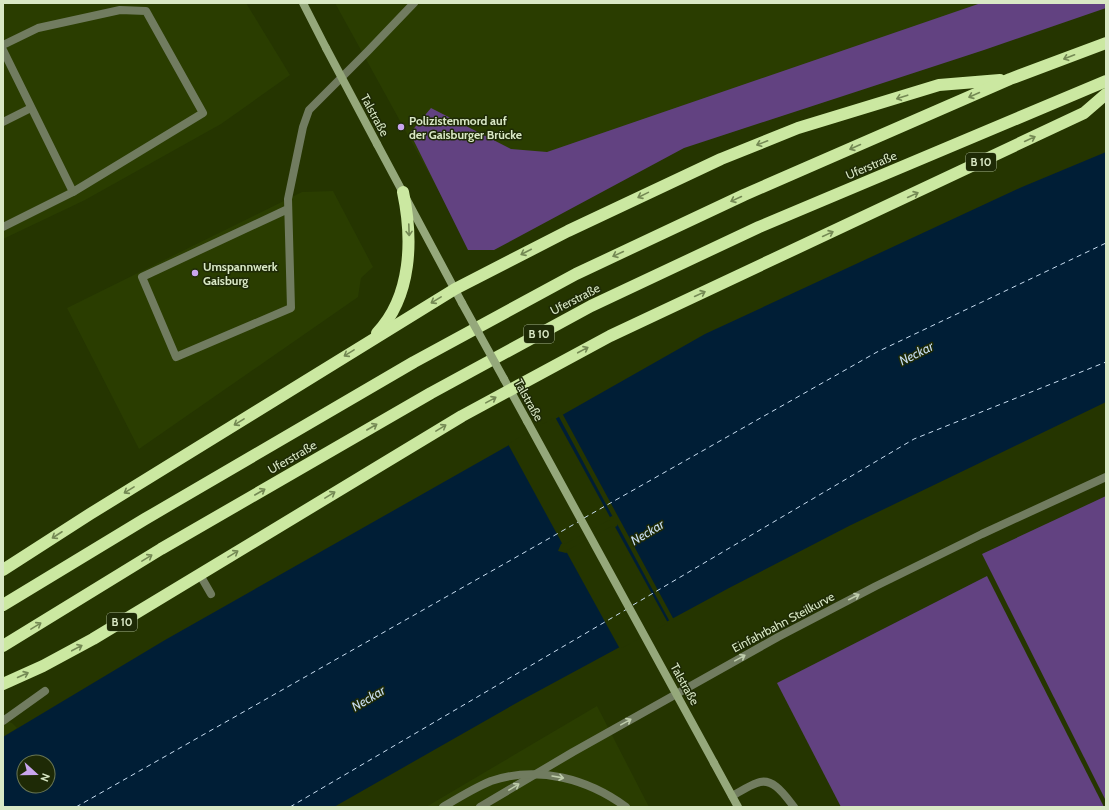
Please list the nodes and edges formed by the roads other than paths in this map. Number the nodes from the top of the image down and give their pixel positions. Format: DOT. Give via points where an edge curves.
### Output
graph roads {
  1 [pos="302,3"];
  2 [pos="414,3"];
  3 [pos="1106,43"];
  4 [pos="3,45"];
  5 [pos="3,50"];
  6 [pos="1010,79"];
  7 [pos="1106,81"];
  8 [pos="1106,94"];
  9 [pos="32,108"];
  10 [pos="3,122"];
  11 [pos="73,192"];
  12 [pos="404,192"];
  13 [pos="288,209"];
  14 [pos="3,227"];
  15 [pos="454,289"];
  16 [pos="370,340"];
  17 [pos="506,385"];
  18 [pos="1106,477"];
  19 [pos="3,570"];
  20 [pos="200,575"];
  21 [pos="211,594"];
  22 [pos="3,605"];
  23 [pos="3,646"];
  24 [pos="3,684"];
  25 [pos="45,691"];
  26 [pos="3,721"];
  27 [pos="732,796"];
  28 [pos="443,807"];
  29 [pos="480,807"];
  30 [pos="626,807"];
  31 [pos="738,807"];
  32 [pos="794,807"];
  1 -- 12 [label="main road, Talstraße, bridge"];
  2 -- 13 [label="street" via="309,110 303,127"];
  3 -- 6 [label="highway, Uferstraße, one-way"];
  4 -- 11 [label="street" via="38,28 120,10 146,11 203,113"];
  5 -- 9 [label="street"];
  6 -- 15 [label="highway, one-way" via="939,85 798,128 721,159 659,188"];
  6 -- 22 [label="highway, Uferstraße, one-way" via="744,195 576,274 414,362 144,518"];
  23 -- 7 [label="highway, Uferstraße / B 10, one-way" via="161,549 431,393 591,306 759,227"];
  17 -- 8 [label="highway, B 10, one-way" via="1084,113"];
  9 -- 10 [label="street"];
  9 -- 11 [label="street"];
  11 -- 14 [label="street"];
  12 -- 15 [label="main road, Talstraße"];
  12 -- 16 [label="highway, one-way" via="409,226 407,271 391,314 384,326"];
  13 -- 13 [label="street" via="142,277 176,357 292,308"];
  15 -- 16 [label="highway, one-way"];
  15 -- 17 [label="main road, Talstraße, bridge"];
  16 -- 19 [label="highway, one-way"];
  20 -- 17 [label="highway, B 10, one-way" via="462,416"];
  17 -- 27 [label="main road, Talstraße, bridge"];
  29 -- 18 [label="street, Einfahrbahn Steilkurve, one-way" via="778,637 982,534"];
  20 -- 21 [label="street"];
  24 -- 20 [label="highway, B 10, one-way" via="93,639"];
  25 -- 26 [label="street"];
  27 -- 31 [label="main road, Talstraße"];
  27 -- 32 [label="street" via="764,782 777,788"];
  28 -- 30 [label="street, one-way, bridge" via="492,781 520,775 554,775 584,783"];
}
